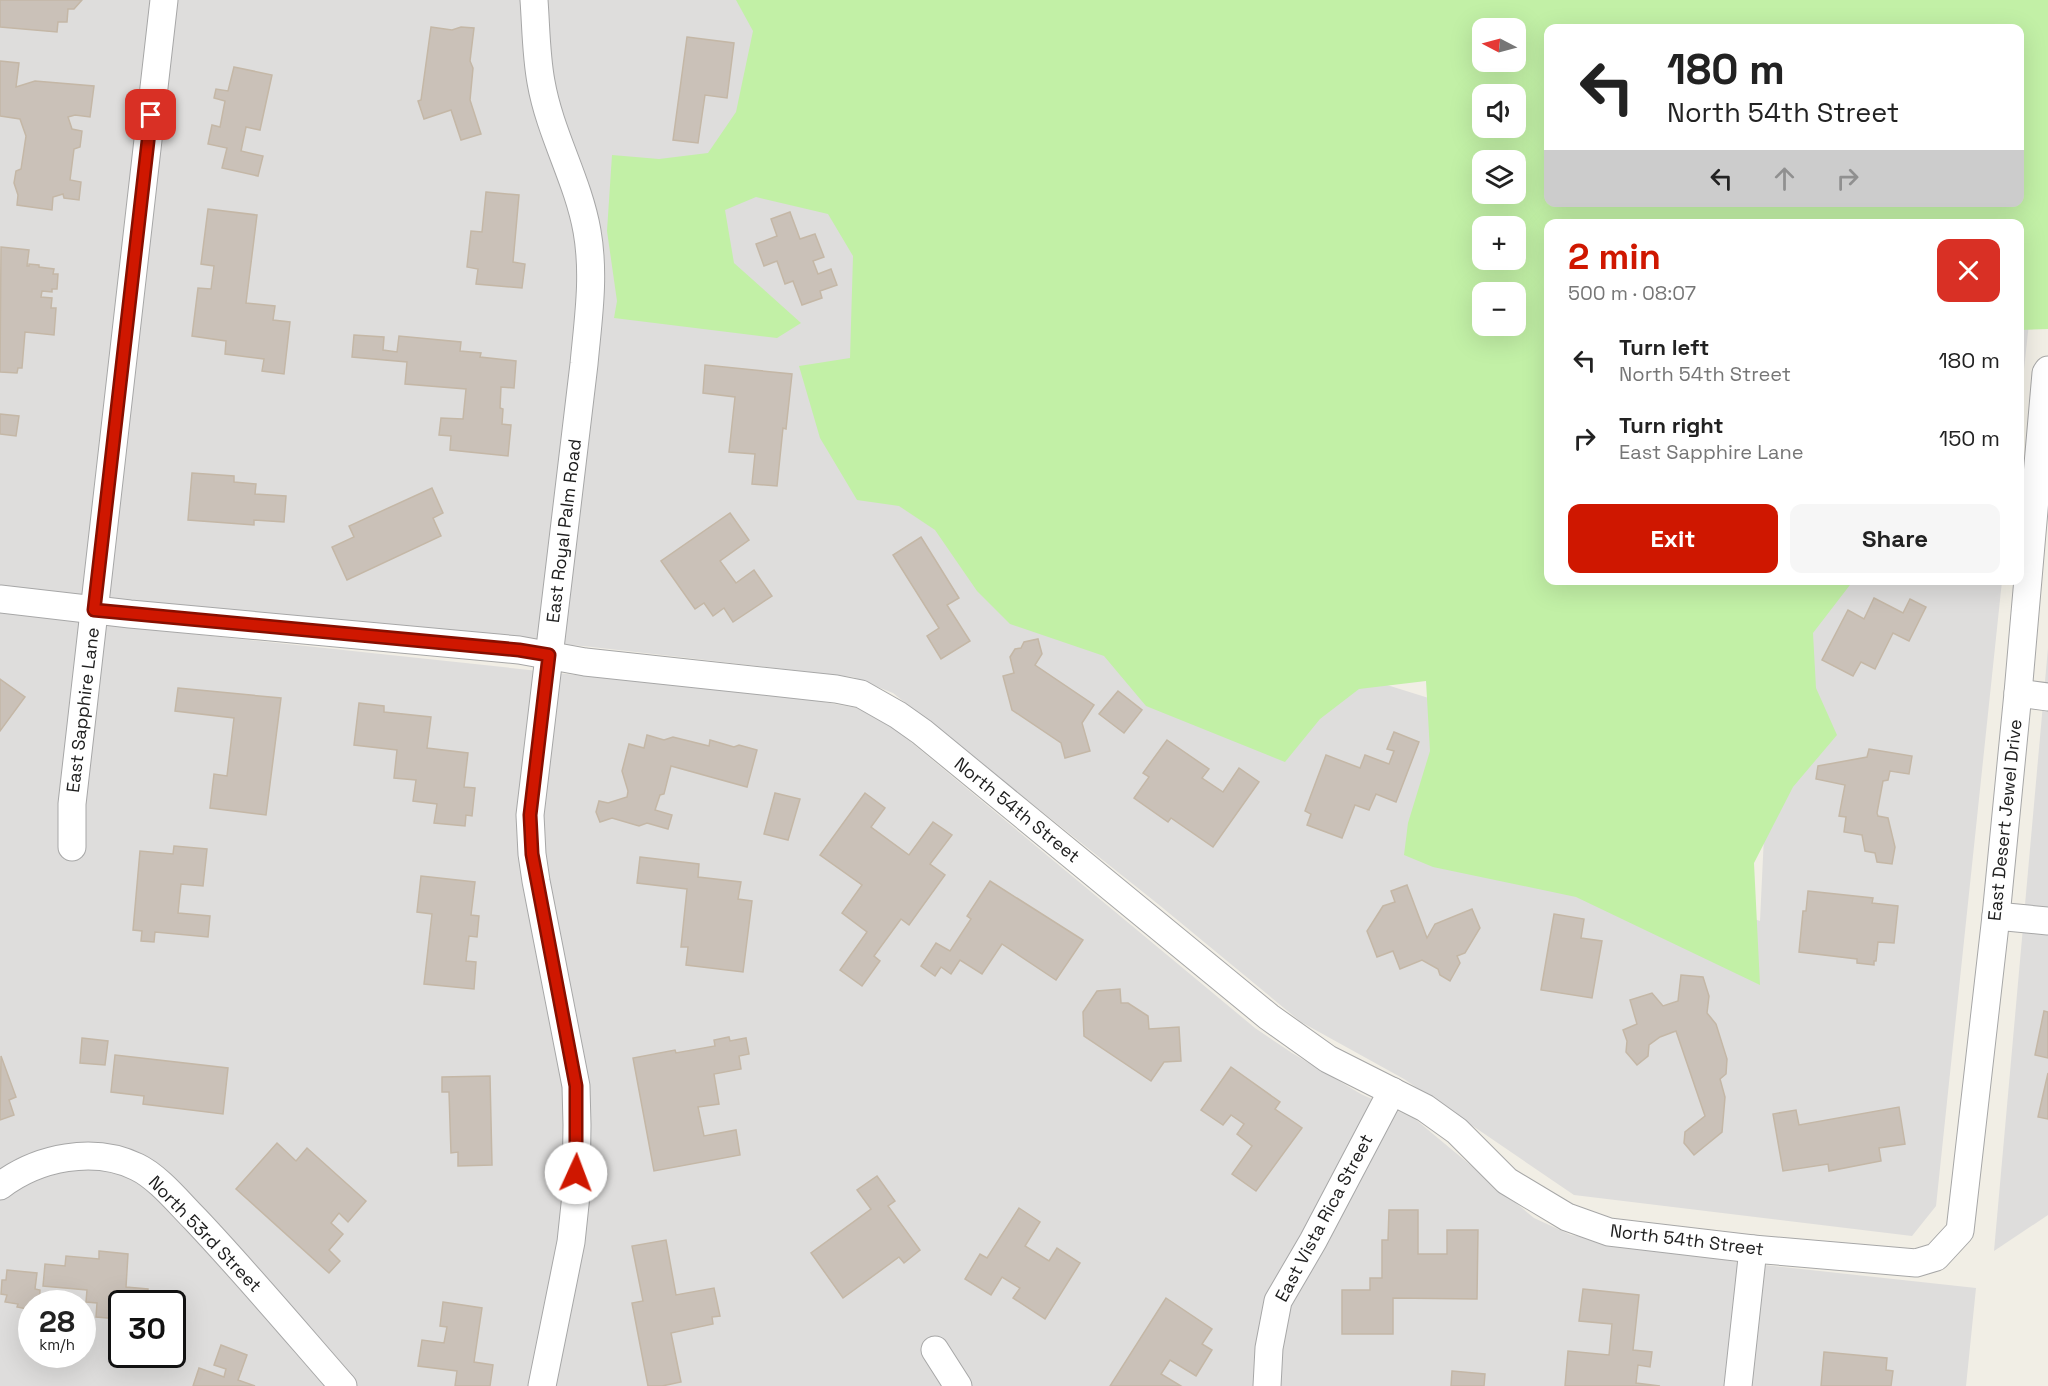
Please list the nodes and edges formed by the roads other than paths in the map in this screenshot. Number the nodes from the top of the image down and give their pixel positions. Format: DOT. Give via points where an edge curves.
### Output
graph roads {
  1 [pos="164,0"];
  2 [pos="534,0"];
  3 [pos="2047,371"];
  4 [pos="0,599"];
  5 [pos="94,610"];
  6 [pos="549,655"];
  7 [pos="2018,693"];
  8 [pos="2048,697"];
  9 [pos="72,847"];
  10 [pos="1996,916"];
  11 [pos="2048,921"];
  12 [pos="1392,1091"];
  13 [pos="0,1186"];
  14 [pos="1753,1249"];
  15 [pos="1936,1257"];
  16 [pos="935,1350"];
  17 [pos="344,1386"];
  18 [pos="542,1386"];
  19 [pos="958,1386"];
  20 [pos="1267,1386"];
  21 [pos="1738,1386"];
  1 -- 5 [label="street, East Sapphire Lane"];
  2 -- 6 [label="street, East Royal Palm Road" via="541,83 582,208 591,289"];
  3 -- 7 [label="street, East Desert Jewel Drive"];
  4 -- 5 [label="street, North 54th Street"];
  5 -- 6 [label="street, North 54th Street"];
  5 -- 9 [label="street, East Sapphire Lane" via="72,804"];
  6 -- 12 [label="street, North 54th Street" via="861,694 898,715 939,746 1269,1017 1328,1059"];
  6 -- 18 [label="street, East Royal Palm Road" via="530,815 532,854 576,1086 577,1125 571,1242"];
  7 -- 8 [label="street"];
  7 -- 10 [label="street, East Desert Jewel Drive"];
  10 -- 11 [label="street"];
  10 -- 15 [label="street, East Desert Jewel Drive" via="1960,1231"];
  12 -- 14 [label="street, North 54th Street" via="1457,1131 1507,1181 1567,1217 1609,1232"];
  12 -- 20 [label="street, East Vista Rica Street" via="1278,1302"];
  13 -- 17 [label="street, North 53rd Street" via="24,1170 53,1159 113,1158 140,1168 234,1260"];
  14 -- 15 [label="street, North 54th Street" via="1916,1263"];
  14 -- 21 [label="street"];
  16 -- 19 [label="street"];
}
